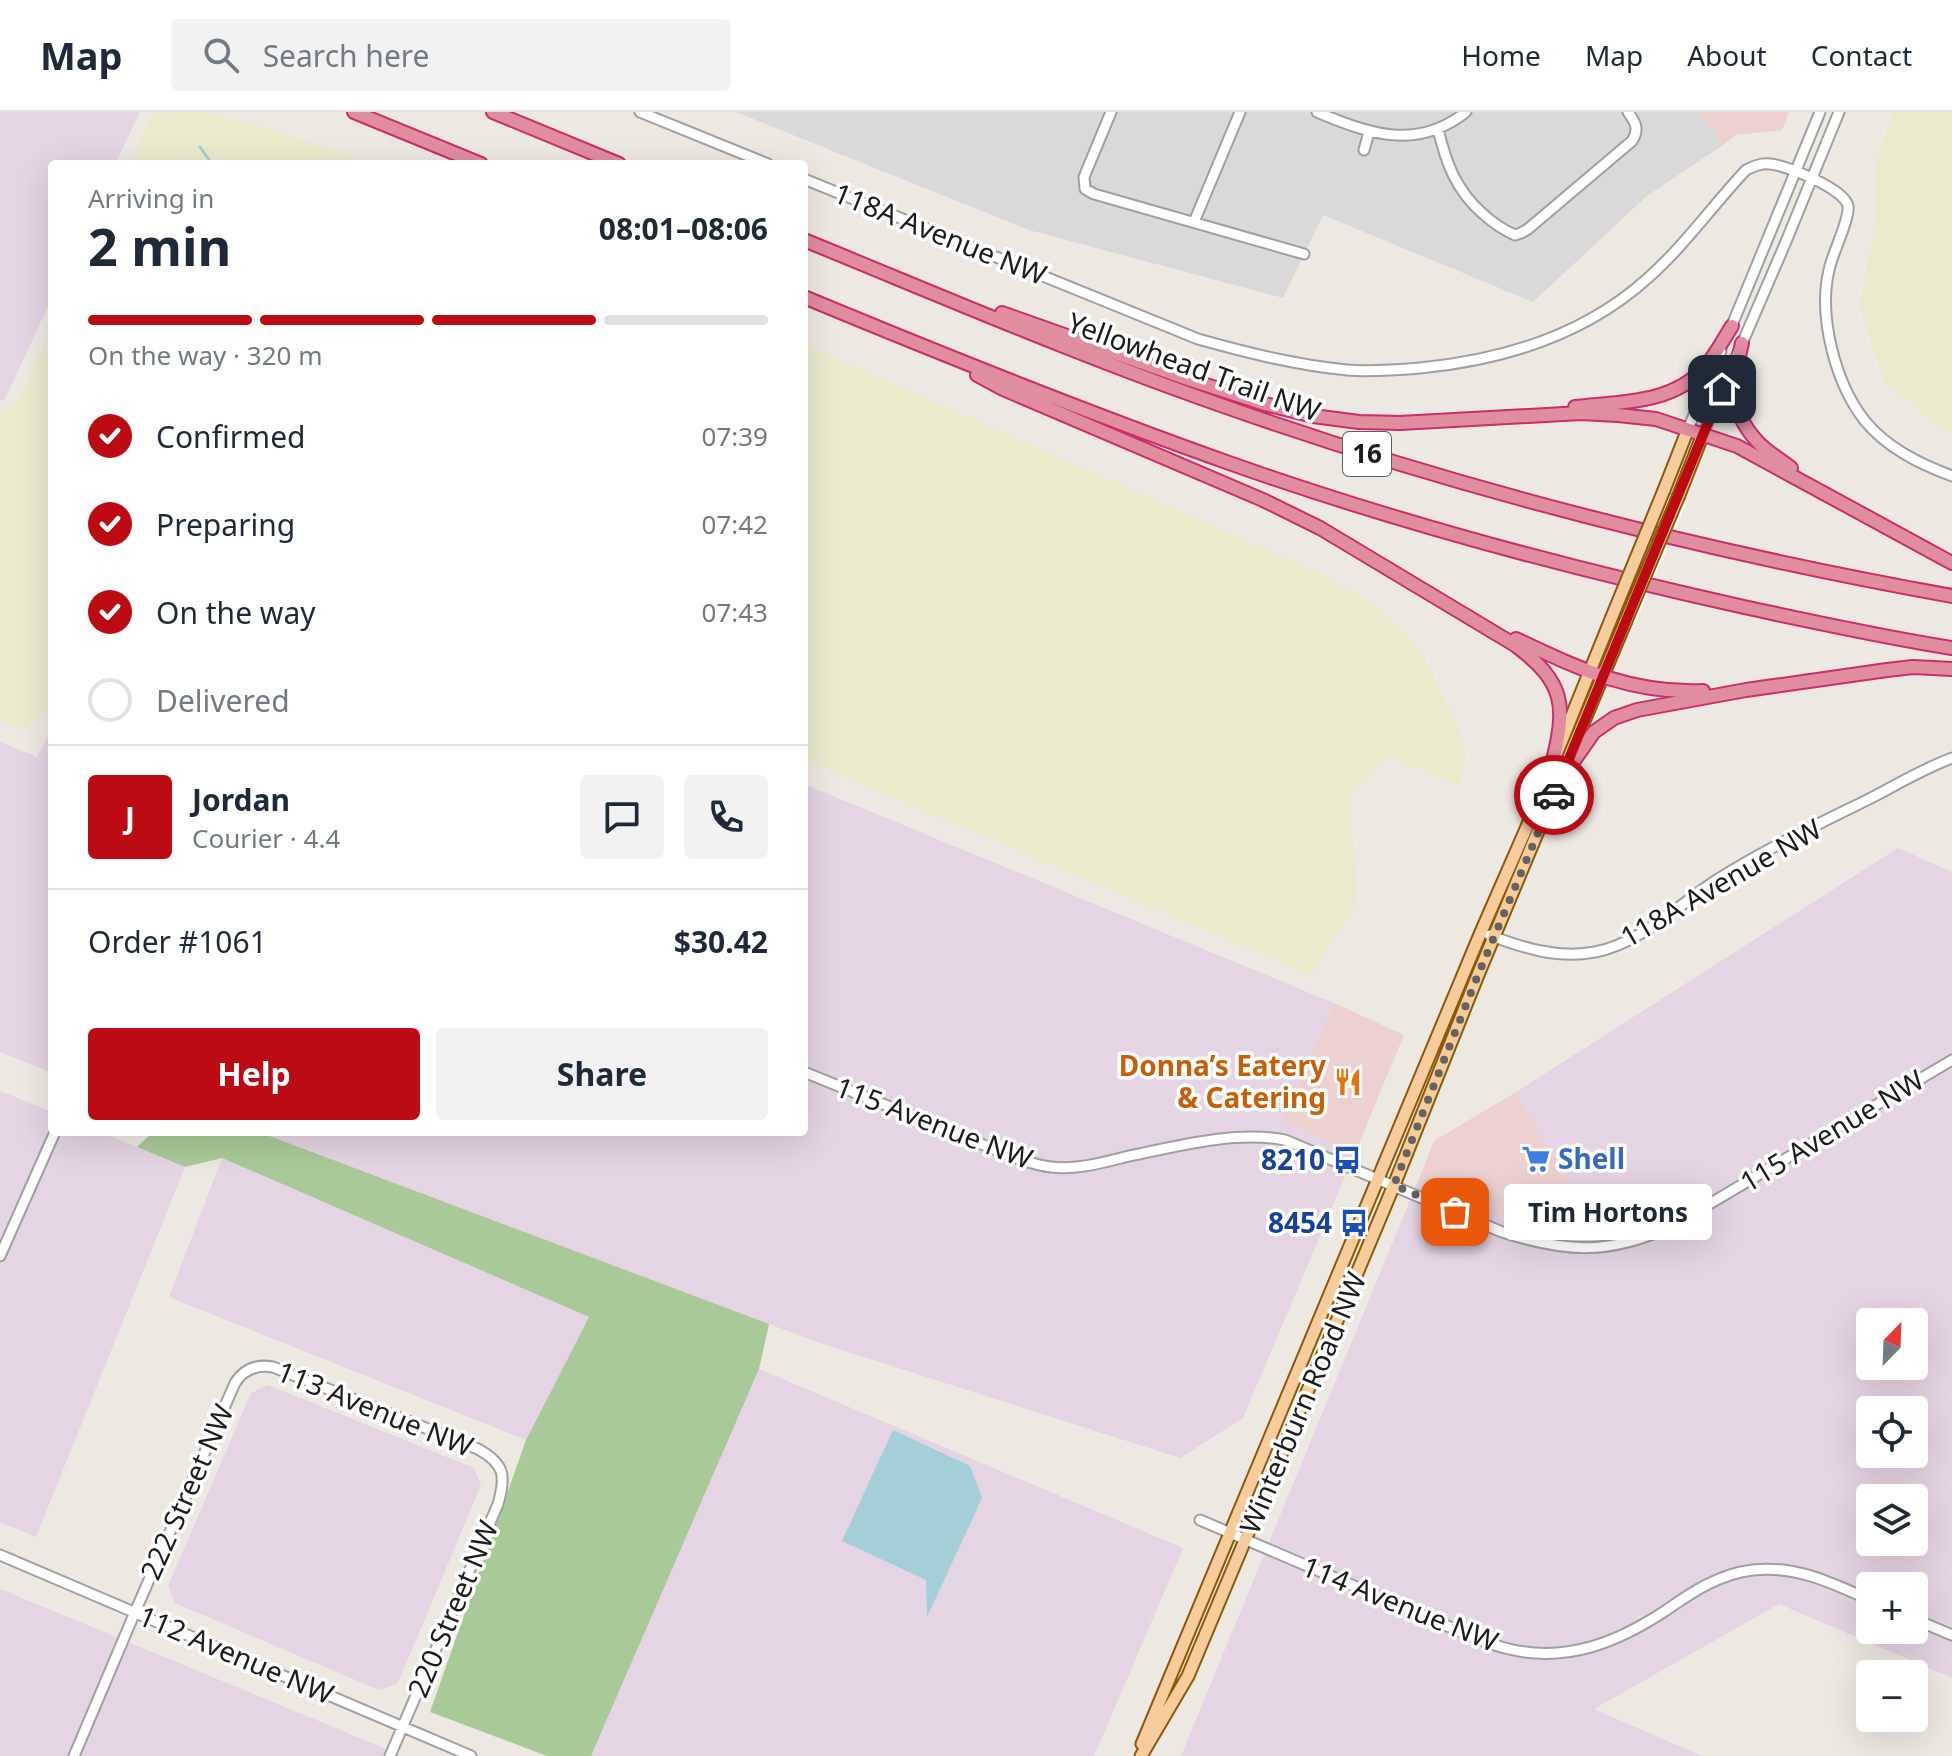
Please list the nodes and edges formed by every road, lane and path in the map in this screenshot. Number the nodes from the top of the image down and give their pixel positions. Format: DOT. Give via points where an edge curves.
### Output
graph roads {
  1 [pos="354,112"];
  2 [pos="493,112"];
  3 [pos="640,112"];
  4 [pos="1111,112"];
  5 [pos="1240,112"];
  6 [pos="1317,112"];
  7 [pos="1466,112"];
  8 [pos="1628,112"];
  9 [pos="1820,112"];
  10 [pos="1839,112"];
  11 [pos="1438,129"];
  12 [pos="1369,132"];
  13 [pos="1364,150"];
  14 [pos="471,160"];
  15 [pos="609,160"];
  16 [pos="758,160"];
  17 [pos="1796,172"];
  18 [pos="1811,178"];
  19 [pos="808,181"];
  20 [pos="1194,222"];
  21 [pos="808,242"];
  22 [pos="1304,254"];
  23 [pos="863,264"];
  24 [pos="808,299"];
  25 [pos="1732,326"];
  26 [pos="1742,343"];
  27 [pos="918,344"];
  28 [pos="1529,415"];
  29 [pos="1688,429"];
  30 [pos="1703,434"];
  31 [pos="1952,476"];
  32 [pos="1819,490"];
  33 [pos="1952,563"];
  34 [pos="1952,596"];
  35 [pos="1475,619"];
  36 [pos="1952,648"];
  37 [pos="1952,669"];
  38 [pos="1595,675"];
  39 [pos="1746,690"];
  40 [pos="1952,758"];
  41 [pos="1552,764"];
  42 [pos="1559,782"];
  43 [pos="1481,932"];
  44 [pos="1494,937"];
  45 [pos="1952,1060"];
  46 [pos="808,1074"];
  47 [pos="53,1136"];
  48 [pos="1379,1179"];
  49 [pos="1394,1185"];
  50 [pos="1,1253"];
  51 [pos="252,1368"];
  52 [pos="496,1460"];
  53 [pos="1200,1520"];
  54 [pos="1232,1533"];
  55 [pos="1246,1540"];
  56 [pos="0,1555"];
  57 [pos="1856,1594"];
  58 [pos="135,1612"];
  59 [pos="1928,1625"];
  60 [pos="1952,1635"];
  61 [pos="403,1728"];
  62 [pos="74,1756"];
  63 [pos="390,1756"];
  64 [pos="471,1756"];
  65 [pos="1139,1756"];
  1 -- 14 [label="highway"];
  2 -- 15 [label="highway"];
  3 -- 16 [label="street"];
  4 -- 20 [label="street" via="1084,177 1085,189"];
  5 -- 20 [label="street"];
  6 -- 12 [label="street"];
  7 -- 11 [label="street"];
  8 -- 11 [label="street" via="1637,128 1632,141 1515,235 1491,221 1461,191"];
  9 -- 17 [label="street, Winterburn Road NW"];
  10 -- 18 [label="street, Winterburn Road NW"];
  11 -- 12 [label="street" via="1408,136"];
  12 -- 13 [label="street"];
  17 -- 18 [label="street, 118A Avenue NW"];
  17 -- 19 [label="street, 118A Avenue NW" via="1770,164 1746,170 1673,254 1593,318 1493,357 1392,370 1311,366 1198,339"];
  17 -- 25 [label="street, Winterburn Road NW"];
  18 -- 26 [label="street, Winterburn Road NW"];
  18 -- 31 [label="street, 118A Avenue NW" via="1839,192 1849,208 1829,269 1825,309 1849,395 1865,420 1899,451"];
  20 -- 22 [label="street"];
  21 -- 23 [label="highway, Yellowhead Trail NW / 16"];
  23 -- 28 [label="highway" via="1188,379 1313,416 1400,423"];
  23 -- 34 [label="highway, Yellowhead Trail NW / 16" via="1155,382 1382,458 1629,527"];
  24 -- 27 [label="highway, 16"];
  25 -- 28 [label="highway" via="1695,378 1671,393"];
  25 -- 29 [label="street, Winterburn Road NW"];
  26 -- 30 [label="street, Winterburn Road NW"];
  26 -- 32 [label="highway" via="1734,374 1741,419 1756,441"];
  27 -- 35 [label="highway" via="1003,389 1320,528"];
  27 -- 36 [label="highway, 16" via="1221,460 1461,536 1712,600"];
  28 -- 29 [label="highway" via="1629,416"];
  29 -- 30 [label="highway"];
  29 -- 38 [label="main road, Winterburn Road NW, bridge" via="1611,619"];
  30 -- 32 [label="highway"];
  30 -- 38 [label="main road, Winterburn Road NW, bridge" via="1625,623"];
  32 -- 33 [label="highway"];
  35 -- 38 [label="highway"];
  35 -- 41 [label="highway" via="1532,657 1549,677 1561,714"];
  37 -- 39 [label="highway" via="1900,668"];
  38 -- 39 [label="highway" via="1660,690"];
  38 -- 41 [label="main road, Winterburn Road NW"];
  38 -- 42 [label="main road, Winterburn Road NW"];
  39 -- 42 [label="highway" via="1614,718 1594,732"];
  40 -- 44 [label="street, 118A Avenue NW" via="1763,854 1618,945 1556,954"];
  41 -- 43 [label="main road, Winterburn Road NW"];
  42 -- 44 [label="main road, Winterburn Road NW"];
  43 -- 44 [label="street, 118A Avenue NW"];
  43 -- 48 [label="main road, Winterburn Road NW"];
  44 -- 49 [label="main road, Winterburn Road NW"];
  45 -- 49 [label="street, 115 Avenue NW" via="1674,1225 1629,1242 1580,1248 1534,1242"];
  46 -- 48 [label="street, 115 Avenue NW" via="1021,1160 1051,1167 1080,1167 1183,1144 1261,1137 1285,1140"];
  47 -- 50 [label="street"];
  48 -- 49 [label="street, 115 Avenue NW"];
  48 -- 54 [label="main road, Winterburn Road NW"];
  49 -- 55 [label="main road, Winterburn Road NW"];
  51 -- 52 [label="street, 113 Avenue NW" via="273,1367"];
  51 -- 58 [label="street, 222 Street NW" via="235,1383"];
  52 -- 61 [label="street, 220 Street NW" via="502,1479 498,1504"];
  53 -- 54 [label="street, 114 Avenue NW"];
  54 -- 55 [label="street, 114 Avenue NW"];
  54 -- 65 [label="main road, Winterburn Road NW"];
  55 -- 57 [label="street, 114 Avenue NW" via="1480,1640 1536,1653 1607,1642 1701,1587 1752,1570 1796,1571"];
  55 -- 65 [label="main road, Winterburn Road NW" via="1188,1676"];
  56 -- 58 [label="street, 112 Avenue NW"];
  58 -- 61 [label="street, 112 Avenue NW"];
  58 -- 62 [label="street, 222 Street NW"];
  59 -- 60 [label="street"];
  61 -- 63 [label="street, 220 Street NW"];
  61 -- 64 [label="street, 112 Avenue NW"];
}
